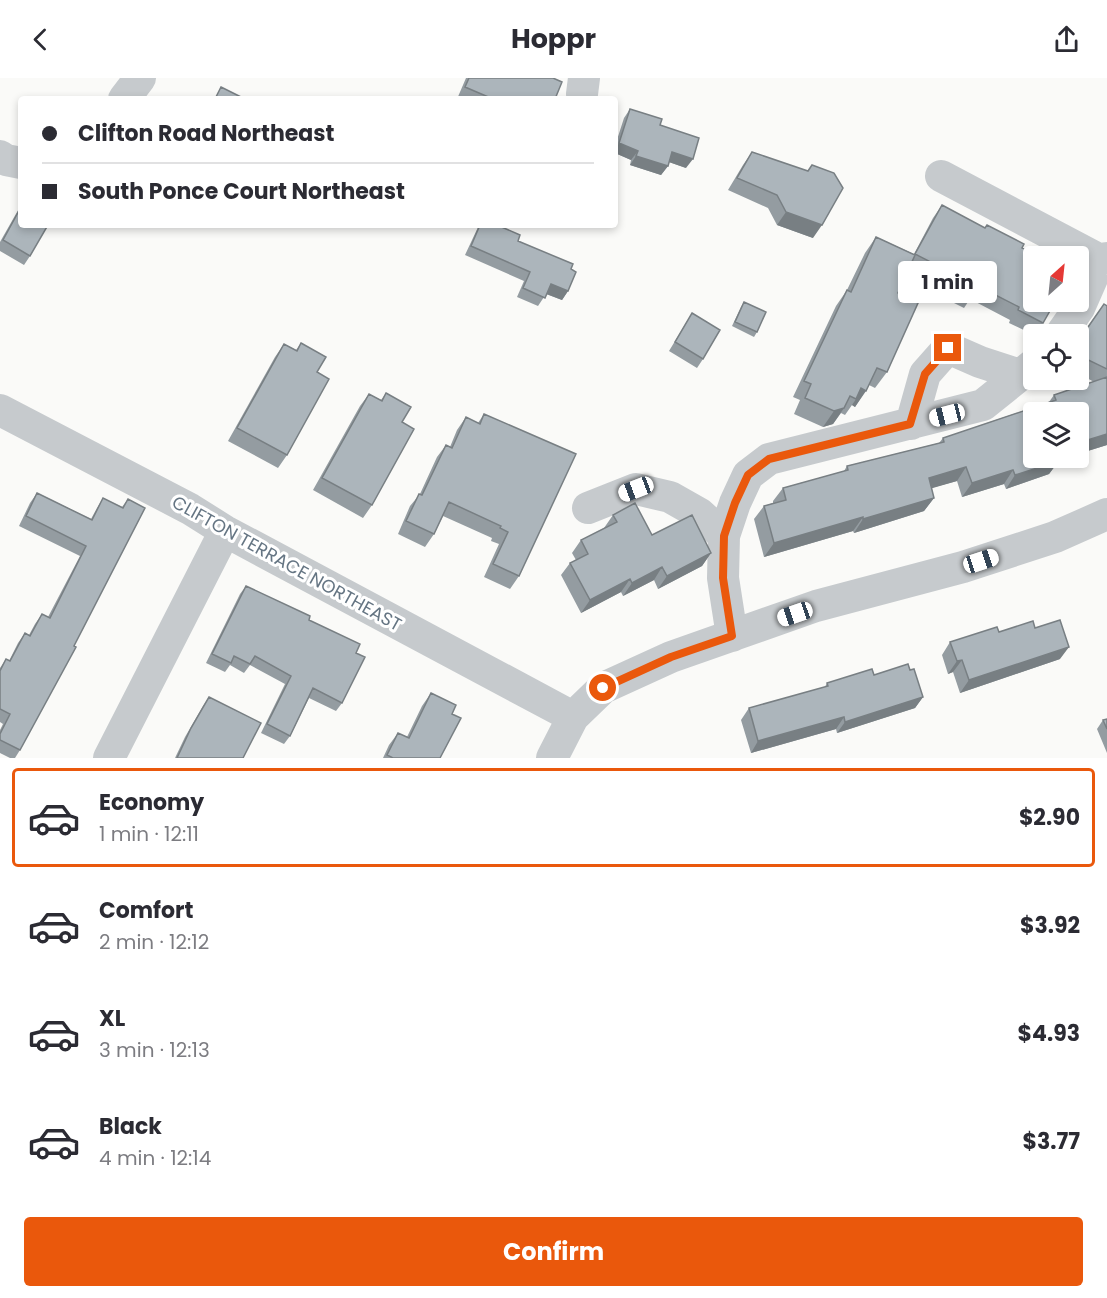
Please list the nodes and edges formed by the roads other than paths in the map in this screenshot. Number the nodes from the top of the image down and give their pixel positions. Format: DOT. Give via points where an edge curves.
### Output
graph roads {
  1 [pos="140,78"];
  2 [pos="126,96"];
  3 [pos="0,156"];
  4 [pos="18,162"];
  5 [pos="941,176"];
  6 [pos="1103,259"];
  7 [pos="1068,324"];
  8 [pos="1023,368"];
  9 [pos="1023,372"];
  10 [pos="0,410"];
  11 [pos="910,424"];
  12 [pos="588,508"];
  13 [pos="1107,514"];
  14 [pos="225,531"];
  15 [pos="724,536"];
  16 [pos="732,636"];
  17 [pos="573,717"];
  18 [pos="109,758"];
  19 [pos="552,758"];
  1 -- 2 [label="street"];
  3 -- 4 [label="street"];
  5 -- 6 [label="street"];
  6 -- 7 [label="street"];
  8 -- 11 [label="street" via="980,362 948,348 925,374"];
  9 -- 11 [label="street" via="983,405"];
  10 -- 14 [label="street, CLIFTON TERRACE NORTHEAST"];
  11 -- 15 [label="street" via="769,459 748,475"];
  12 -- 15 [label="street" via="636,489 670,497 700,513"];
  13 -- 16 [label="street" via="984,560 816,606"];
  14 -- 17 [label="street, CLIFTON TERRACE NORTHEAST"];
  14 -- 18 [label="street"];
  15 -- 16 [label="street" via="723,578"];
  16 -- 17 [label="street" via="671,657 603,688"];
  17 -- 19 [label="street"];
}
